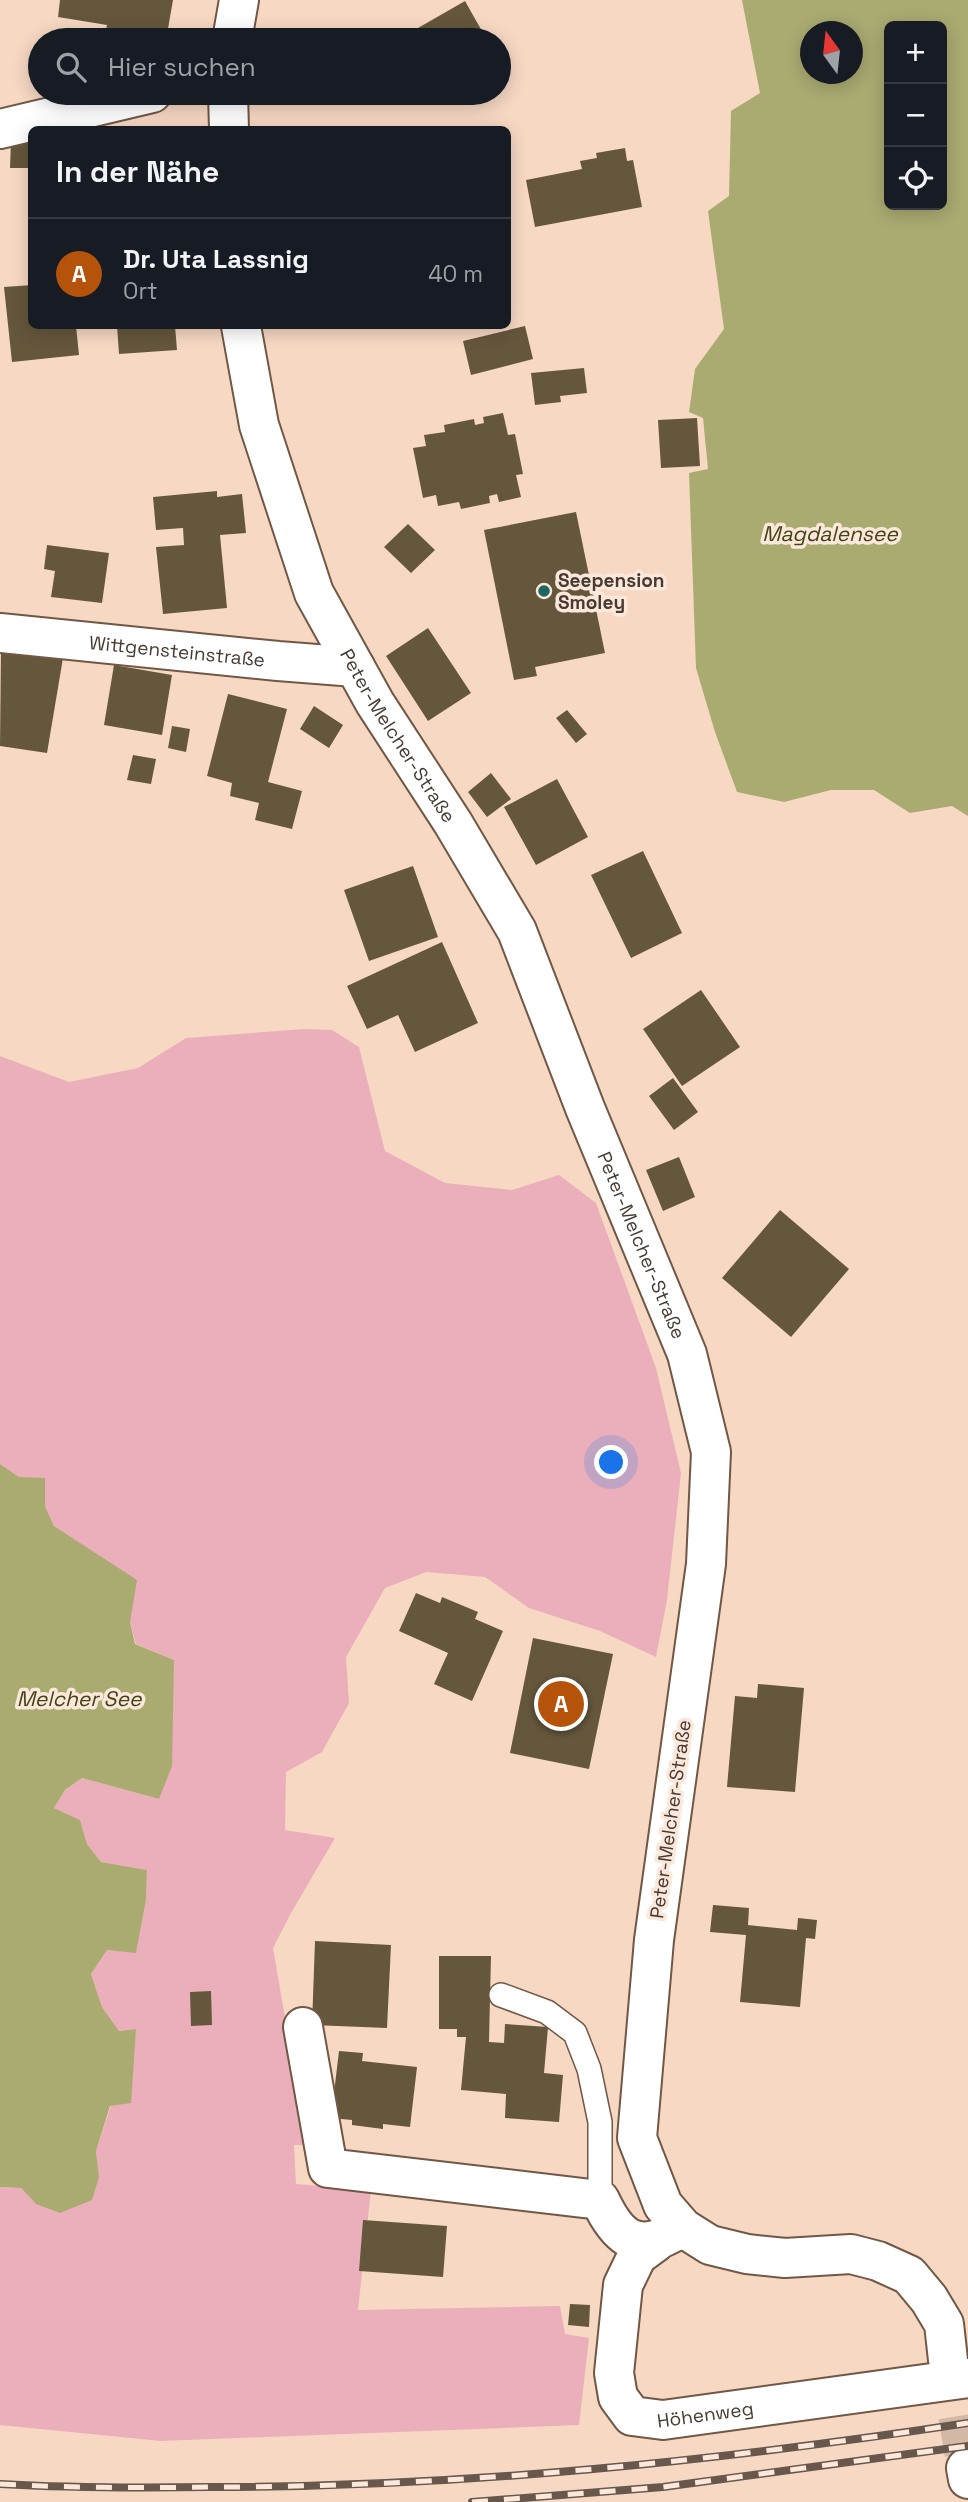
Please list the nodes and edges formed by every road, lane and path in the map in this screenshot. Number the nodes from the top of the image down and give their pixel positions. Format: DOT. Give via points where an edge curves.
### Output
graph roads {
  1 [pos="239,0"];
  2 [pos="234,28"];
  3 [pos="101,105"];
  4 [pos="228,105"];
  5 [pos="229,126"];
  6 [pos="0,129"];
  7 [pos="242,329"];
  8 [pos="0,633"];
  9 [pos="355,667"];
  10 [pos="502,1995"];
  11 [pos="303,2027"];
  12 [pos="600,2200"];
  13 [pos="670,2235"];
  14 [pos="958,2369"];
  1 -- 2 [label="street"];
  3 -- 6 [label="street"];
  4 -- 5 [label="street"];
  7 -- 9 [label="street, Peter-Melcher-Straße" via="259,425 314,593"];
  8 -- 9 [label="street, Wittgensteinstraße"];
  9 -- 13 [label="street, Peter-Melcher-Straße" via="517,931 687,1354 711,1452 706,1564 654,1940 637,2127"];
  10 -- 12 [label="lane" via="547,2012 575,2033 589,2069 600,2122"];
  11 -- 12 [label="street" via="328,2168"];
  12 -- 13 [label="street, Peter-Melcher-Straße" via="611,2224 634,2242"];
  13 -- 14 [label="street, Peter-Melcher-Straße" via="747,2254 785,2258 851,2254 878,2261 909,2276 929,2299 944,2324"];
  13 -- 14 [label="street, Höhenweg" via="637,2256 623,2285 614,2373 618,2397 632,2416 663,2420"];
}
